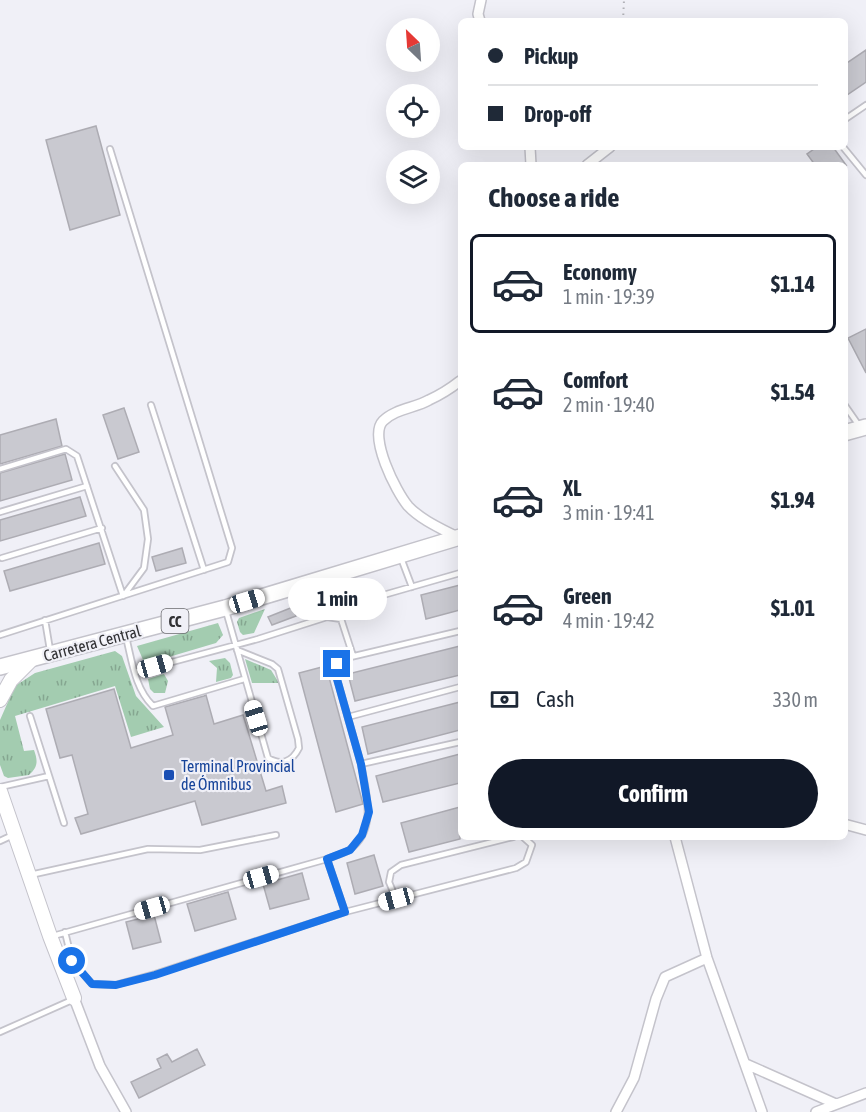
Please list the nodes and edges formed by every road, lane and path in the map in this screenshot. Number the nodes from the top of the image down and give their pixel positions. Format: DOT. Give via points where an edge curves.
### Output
graph roads {
  1 [pos="481,0"];
  2 [pos="624,0"];
  3 [pos="479,18"];
  4 [pos="623,18"];
  5 [pos="866,105"];
  6 [pos="848,117"];
  7 [pos="110,149"];
  8 [pos="606,150"];
  9 [pos="845,150"];
  10 [pos="591,162"];
  11 [pos="866,175"];
  12 [pos="458,382"];
  13 [pos="151,405"];
  14 [pos="848,409"];
  15 [pos="863,428"];
  16 [pos="848,432"];
  17 [pos="116,466"];
  18 [pos="0,469"];
  19 [pos="87,486"];
  20 [pos="0,512"];
  21 [pos="102,528"];
  22 [pos="458,537"];
  23 [pos="458,539"];
  24 [pos="400,555"];
  25 [pos="2,558"];
  26 [pos="204,570"];
  27 [pos="458,574"];
  28 [pos="412,587"];
  29 [pos="123,596"];
  30 [pos="366,600"];
  31 [pos="225,608"];
  32 [pos="45,620"];
  33 [pos="458,631"];
  34 [pos="0,635"];
  35 [pos="125,635"];
  36 [pos="235,644"];
  37 [pos="237,650"];
  38 [pos="51,653"];
  39 [pos="353,656"];
  40 [pos="32,659"];
  41 [pos="0,667"];
  42 [pos="135,672"];
  43 [pos="244,679"];
  44 [pos="458,688"];
  45 [pos="0,700"];
  46 [pos="30,716"];
  47 [pos="348,717"];
  48 [pos="458,742"];
  49 [pos="361,764"];
  50 [pos="49,776"];
  51 [pos="0,789"];
  52 [pos="64,823"];
  53 [pos="848,825"];
  54 [pos="866,830"];
  55 [pos="15,834"];
  56 [pos="276,835"];
  57 [pos="501,840"];
  58 [pos="526,840"];
  59 [pos="676,840"];
  60 [pos="0,841"];
  61 [pos="327,859"];
  62 [pos="30,875"];
  63 [pos="396,899"];
  64 [pos="345,912"];
  65 [pos="65,932"];
  66 [pos="50,936"];
  67 [pos="707,958"];
  68 [pos="74,998"];
  69 [pos="0,1032"];
  70 [pos="746,1064"];
  71 [pos="866,1093"];
  72 [pos="836,1104"];
  73 [pos="126,1112"];
  74 [pos="616,1112"];
  75 [pos="762,1112"];
  76 [pos="816,1112"];
  1 -- 3 [label="street"];
  2 -- 4 [label="path"];
  5 -- 6 [label="lane"];
  7 -- 26 [label="lane" via="232,548 228,562"];
  8 -- 10 [label="street"];
  9 -- 11 [label="lane"];
  12 -- 22 [label="street" via="383,421 378,441 396,488 409,506 427,521"];
  13 -- 26 [label="lane"];
  14 -- 15 [label="lane"];
  15 -- 16 [label="main road"];
  17 -- 29 [label="lane" via="144,510 148,539 144,568"];
  18 -- 19 [label="lane" via="66,449 76,456"];
  19 -- 20 [label="lane"];
  19 -- 21 [label="lane"];
  21 -- 25 [label="lane"];
  21 -- 29 [label="lane"];
  23 -- 24 [label="main road, Carretera Central / CC"];
  24 -- 28 [label="lane"];
  24 -- 31 [label="main road, Carretera Central / CC"];
  26 -- 29 [label="lane"];
  27 -- 28 [label="lane"];
  28 -- 30 [label="lane"];
  29 -- 32 [label="lane"];
  31 -- 35 [label="main road, Carretera Central / CC"];
  31 -- 36 [label="lane"];
  32 -- 34 [label="lane"];
  32 -- 38 [label="lane"];
  33 -- 39 [label="lane"];
  35 -- 38 [label="main road, Carretera Central / CC"];
  35 -- 42 [label="lane"];
  36 -- 37 [label="lane"];
  36 -- 39 [label="lane" via="327,617 341,619"];
  36 -- 42 [label="lane"];
  37 -- 43 [label="lane"];
  37 -- 43 [label="lane" via="278,669 298,739 299,748 290,760 283,763 268,758"];
  38 -- 40 [label="main road, Carretera Central / CC"];
  39 -- 47 [label="lane" via="342,659 335,672"];
  40 -- 41 [label="main road, Carretera Central / CC"];
  40 -- 45 [label="street" via="11,680"];
  42 -- 43 [label="lane" via="144,698 153,706"];
  44 -- 47 [label="lane"];
  46 -- 50 [label="lane"];
  47 -- 49 [label="lane"];
  48 -- 49 [label="lane"];
  49 -- 61 [label="lane" via="369,812 367,822 350,850"];
  50 -- 51 [label="lane"];
  50 -- 52 [label="lane"];
  51 -- 55 [label="street"];
  53 -- 54 [label="street"];
  55 -- 60 [label="lane"];
  55 -- 62 [label="street"];
  56 -- 62 [label="lane" via="200,850 148,849"];
  57 -- 63 [label="lane" via="401,865 391,872 389,882"];
  58 -- 63 [label="lane" via="532,845 526,862 516,868"];
  59 -- 67 [label="street"];
  61 -- 64 [label="lane"];
  61 -- 65 [label="lane"];
  62 -- 66 [label="street"];
  63 -- 64 [label="lane"];
  64 -- 65 [label="lane" via="116,985 92,984 72,961"];
  65 -- 66 [label="lane"];
  66 -- 68 [label="street"];
  67 -- 70 [label="street"];
  67 -- 74 [label="street" via="665,977 634,1078"];
  68 -- 69 [label="lane"];
  68 -- 73 [label="street" via="100,1066"];
  70 -- 72 [label="street"];
  70 -- 75 [label="street"];
  71 -- 72 [label="street"];
  72 -- 76 [label="street"];
}
